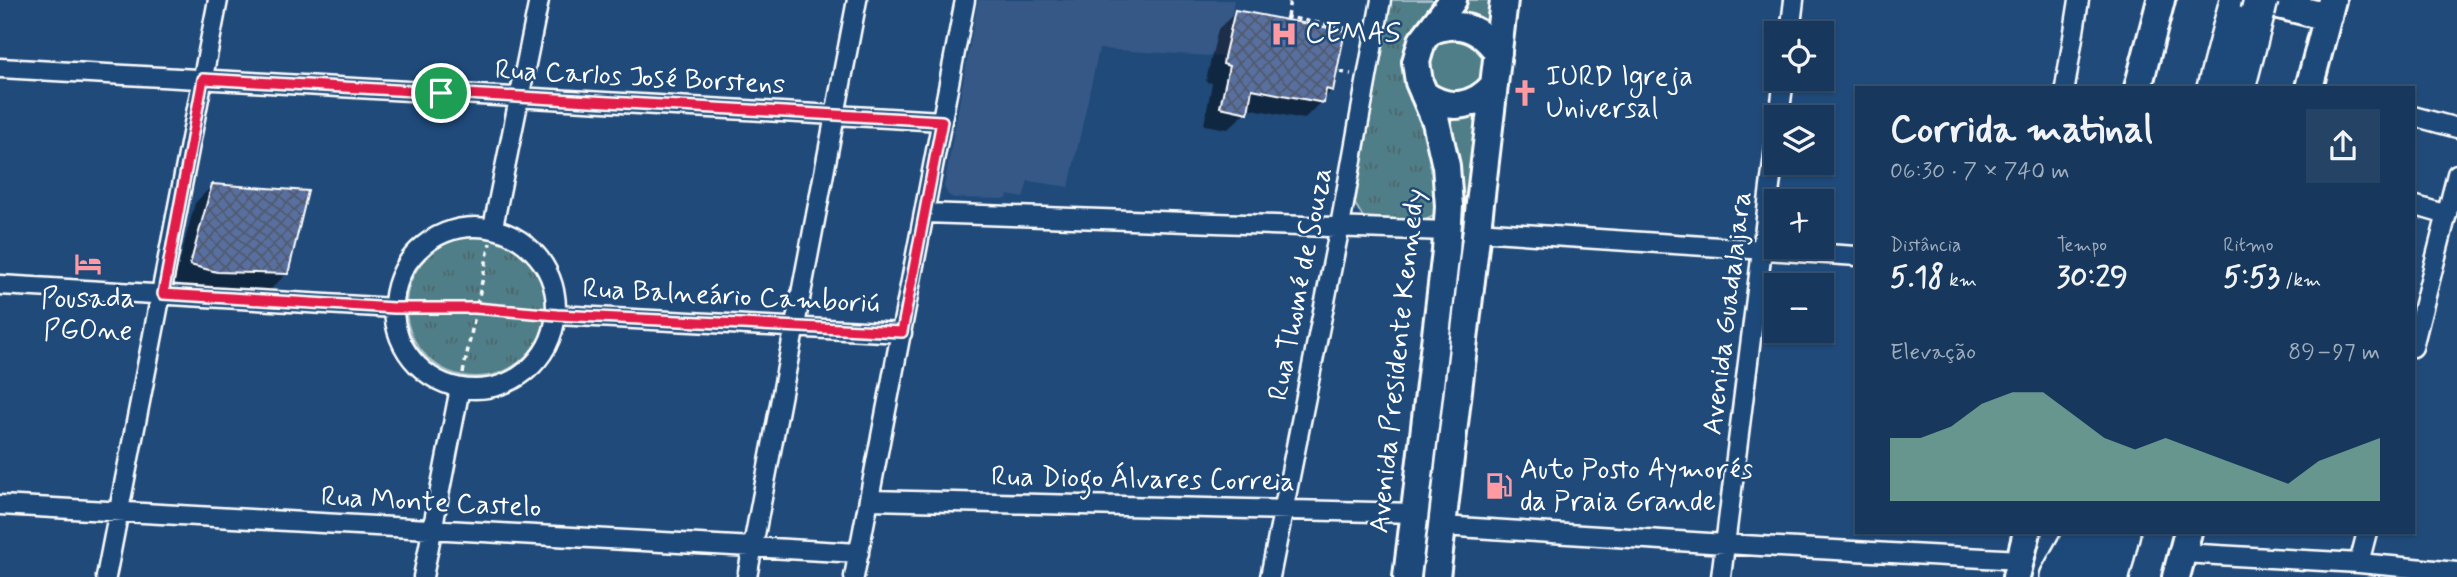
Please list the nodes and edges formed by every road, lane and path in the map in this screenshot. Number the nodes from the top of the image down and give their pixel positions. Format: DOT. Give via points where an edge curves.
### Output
graph roads {
  1 [pos="218,0"];
  2 [pos="539,0"];
  3 [pos="857,0"];
  4 [pos="965,0"];
  5 [pos="1290,0"];
  6 [pos="1381,0"];
  7 [pos="1453,0"];
  8 [pos="1504,0"];
  9 [pos="1794,0"];
  10 [pos="2079,0"];
  11 [pos="2161,0"];
  12 [pos="2250,4"];
  13 [pos="2330,8"];
  14 [pos="1791,21"];
  15 [pos="1430,31"];
  16 [pos="1375,34"];
  17 [pos="1498,53"];
  18 [pos="0,68"];
  19 [pos="203,79"];
  20 [pos="1494,85"];
  21 [pos="2065,86"];
  22 [pos="2139,86"];
  23 [pos="2215,86"];
  24 [pos="2238,86"];
  25 [pos="2310,86"];
  26 [pos="1424,94"];
  27 [pos="520,97"];
  28 [pos="835,115"];
  29 [pos="2415,117"];
  30 [pos="942,121"];
  31 [pos="2457,128"];
  32 [pos="2457,174"];
  33 [pos="1771,175"];
  34 [pos="2415,206"];
  35 [pos="925,213"];
  36 [pos="2447,215"];
  37 [pos="1340,226"];
  38 [pos="493,228"];
  39 [pos="1447,231"];
  40 [pos="1476,231"];
  41 [pos="1762,250"];
  42 [pos="1855,256"];
  43 [pos="0,285"];
  44 [pos="163,294"];
  45 [pos="394,308"];
  46 [pos="475,308"];
  47 [pos="557,315"];
  48 [pos="794,327"];
  49 [pos="902,332"];
  50 [pos="2415,339"];
  51 [pos="460,388"];
  52 [pos="870,500"];
  53 [pos="0,505"];
  54 [pos="1284,510"];
  55 [pos="119,511"];
  56 [pos="1415,513"];
  57 [pos="1442,526"];
  58 [pos="432,529"];
  59 [pos="2026,534"];
  60 [pos="2081,534"];
  61 [pos="2098,534"];
  62 [pos="2123,534"];
  63 [pos="2366,534"];
  64 [pos="1725,544"];
  65 [pos="753,547"];
  66 [pos="859,553"];
  67 [pos="2182,554"];
  68 [pos="2359,563"];
  69 [pos="2018,568"];
  70 [pos="2457,572"];
  71 [pos="106,577"];
  72 [pos="423,577"];
  73 [pos="747,577"];
  74 [pos="854,577"];
  75 [pos="1270,577"];
  76 [pos="1407,577"];
  77 [pos="1436,577"];
  78 [pos="1721,577"];
  79 [pos="2057,577"];
  80 [pos="2087,577"];
  81 [pos="2112,577"];
  1 -- 19 [label="street"];
  2 -- 27 [label="street"];
  3 -- 28 [label="street"];
  4 -- 30 [label="street"];
  5 -- 16 [label="path" via="1287,18"];
  6 -- 16 [label="street, Rua Thomé de Souza"];
  7 -- 15 [label="main road, Avenida Presidente Kennedy"];
  8 -- 17 [label="main road"];
  9 -- 14 [label="street"];
  10 -- 21 [label="street"];
  11 -- 22 [label="main road"];
  12 -- 13 [label="main road"];
  12 -- 23 [label="highway"];
  12 -- 24 [label="highway"];
  13 -- 25 [label="main road"];
  15 -- 17 [label="main road" via="1468,27"];
  15 -- 26 [label="main road, Avenida Presidente Kennedy" via="1416,62"];
  16 -- 37 [label="street, Rua Thomé de Souza"];
  17 -- 20 [label="main road"];
  18 -- 19 [label="street, Rua Carlos José Borstens"];
  19 -- 27 [label="street, Rua Carlos José Borstens"];
  19 -- 44 [label="street"];
  20 -- 26 [label="main road" via="1467,104 1447,105"];
  20 -- 40 [label="main road"];
  26 -- 39 [label="main road, Avenida Presidente Kennedy" via="1446,166"];
  27 -- 28 [label="street, Rua Carlos José Borstens"];
  27 -- 38 [label="street"];
  28 -- 30 [label="street, Rua Carlos José Borstens"];
  28 -- 48 [label="street"];
  29 -- 31 [label="street"];
  30 -- 35 [label="street"];
  32 -- 36 [label="street"];
  33 -- 41 [label="street, Avenida Guadalajara"];
  34 -- 36 [label="street"];
  35 -- 37 [label="street"];
  35 -- 49 [label="street"];
  36 -- 50 [label="street"];
  37 -- 39 [label="street"];
  37 -- 54 [label="street, Rua Thomé de Souza"];
  38 -- 45 [label="street" via="469,226 424,244 397,284"];
  38 -- 46 [label="path"];
  38 -- 47 [label="street" via="516,236 548,269 556,291"];
  39 -- 56 [label="main road, Avenida Presidente Kennedy"];
  40 -- 41 [label="street"];
  40 -- 57 [label="main road"];
  41 -- 42 [label="street"];
  41 -- 64 [label="street, Avenida Guadalajara"];
  43 -- 44 [label="street"];
  44 -- 45 [label="street"];
  44 -- 55 [label="street"];
  45 -- 46 [label="path"];
  45 -- 51 [label="street" via="406,351 420,368 438,381"];
  46 -- 47 [label="path"];
  46 -- 51 [label="path"];
  47 -- 48 [label="street, Rua Balneário Camboriú"];
  47 -- 51 [label="street" via="541,357 524,373 494,387"];
  48 -- 49 [label="street, Rua Balneário Camboriú"];
  48 -- 65 [label="street"];
  49 -- 52 [label="street"];
  51 -- 58 [label="street"];
  52 -- 54 [label="street, Rua Diogo Álvares Correia"];
  52 -- 66 [label="street"];
  53 -- 55 [label="street, Rua Monte Castelo"];
  54 -- 56 [label="street, Rua Diogo Álvares Correia"];
  54 -- 75 [label="street, Rua Thomé de Souza"];
  55 -- 58 [label="street, Rua Monte Castelo"];
  55 -- 71 [label="street"];
  56 -- 76 [label="main road, Avenida Presidente Kennedy"];
  57 -- 64 [label="street"];
  57 -- 77 [label="main road"];
  58 -- 65 [label="street, Rua Monte Castelo"];
  58 -- 72 [label="street"];
  59 -- 69 [label="main road"];
  60 -- 79 [label="highway"];
  61 -- 80 [label="highway"];
  62 -- 81 [label="highway"];
  63 -- 68 [label="street"];
  64 -- 69 [label="street"];
  64 -- 78 [label="street, Avenida Guadalajara"];
  65 -- 66 [label="street, Rua Monte Castelo"];
  65 -- 73 [label="street"];
  66 -- 74 [label="street"];
  67 -- 68 [label="street"];
  68 -- 70 [label="street"];
}
